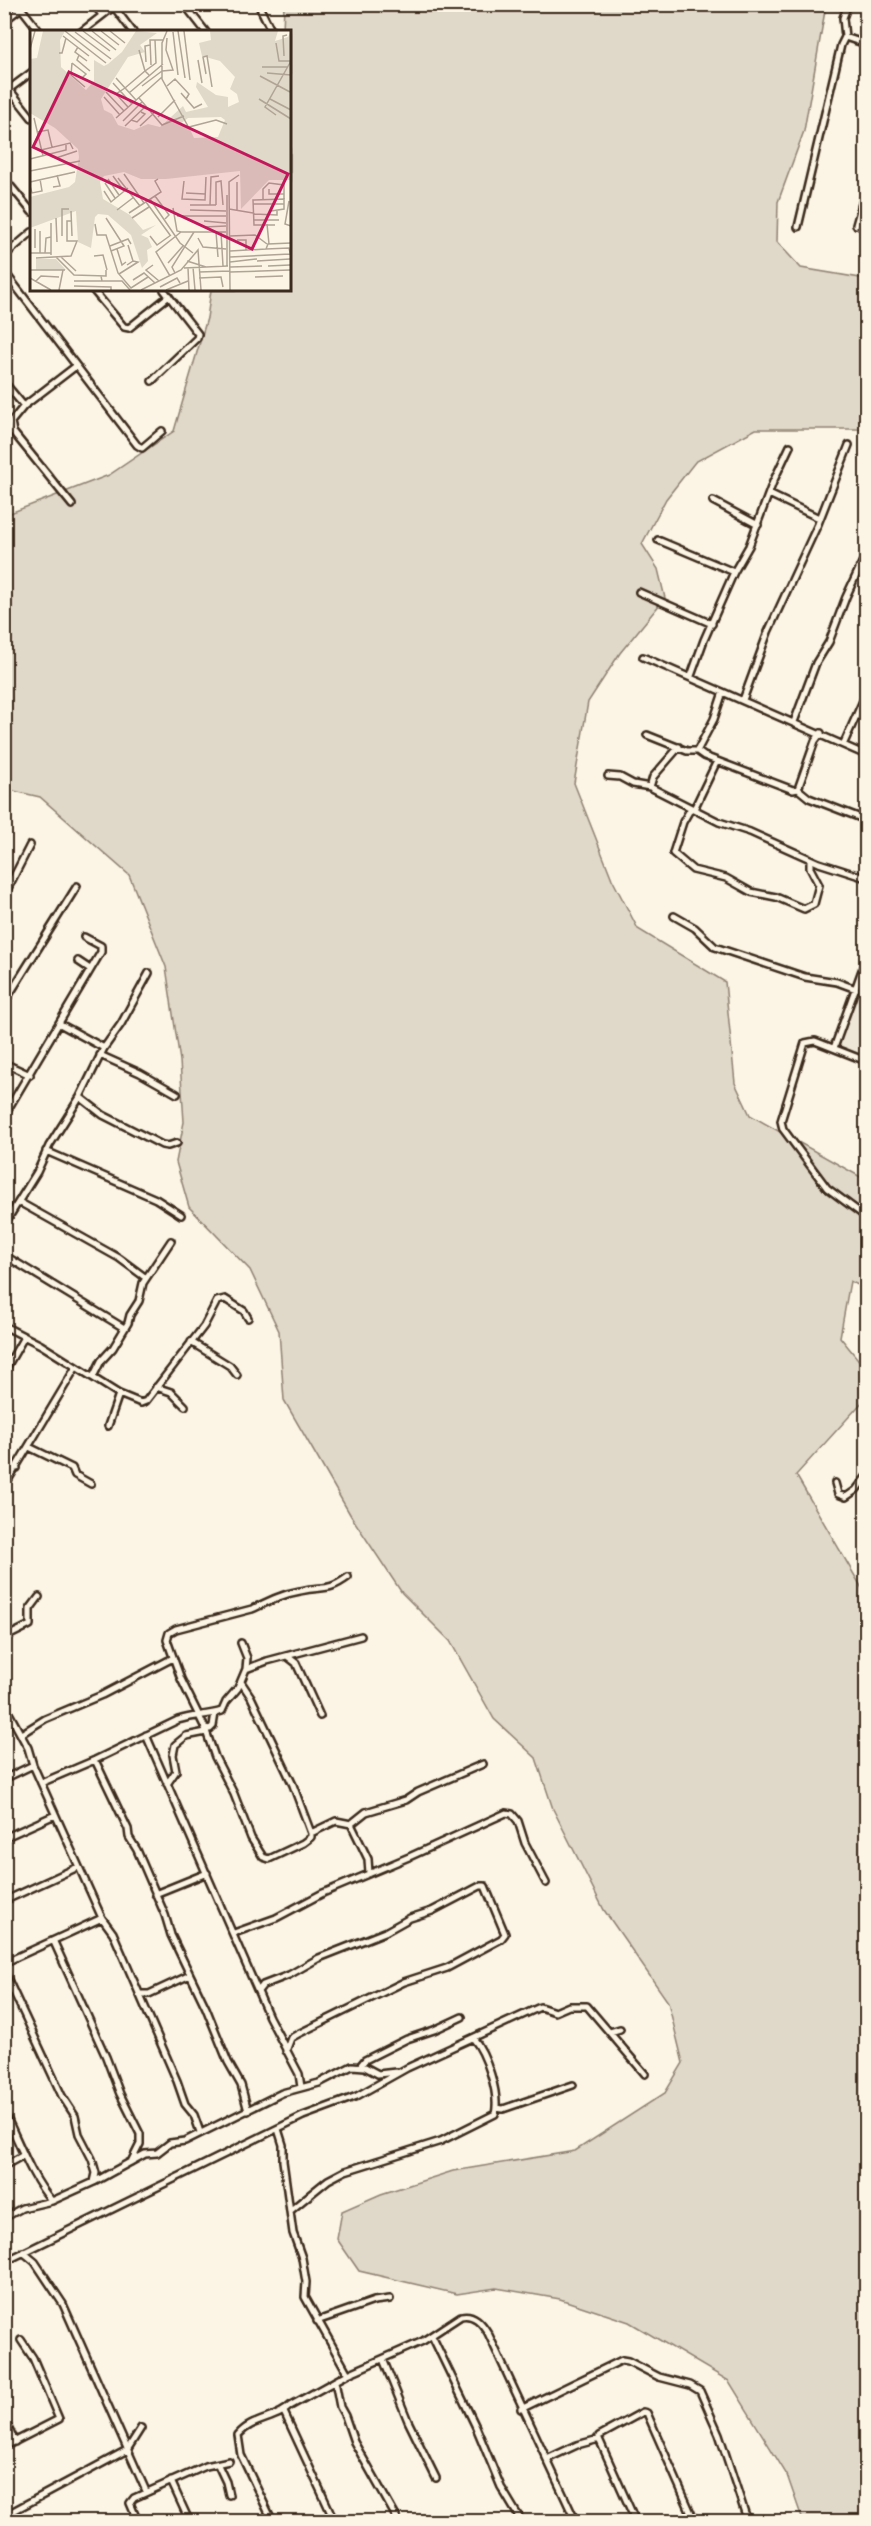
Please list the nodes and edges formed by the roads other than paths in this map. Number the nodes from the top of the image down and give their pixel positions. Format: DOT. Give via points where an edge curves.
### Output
graph roads {
  1 [pos="94,4"];
  2 [pos="184,4"];
  3 [pos="258,4"];
  4 [pos="849,4"];
  5 [pos="20,6"];
  6 [pos="115,6"];
  7 [pos="102,15"];
  8 [pos="4,21"];
  9 [pos="270,28"];
  10 [pos="38,30"];
  11 [pos="83,30"];
  12 [pos="132,30"];
  13 [pos="204,30"];
  14 [pos="845,37"];
  15 [pos="867,44"];
  16 [pos="30,74"];
  17 [pos="7,91"];
  18 [pos="30,116"];
  19 [pos="5,180"];
  20 [pos="867,189"];
  21 [pos="30,210"];
  22 [pos="856,225"];
  23 [pos="798,227"];
  24 [pos="30,234"];
  25 [pos="4,256"];
  26 [pos="4,271"];
  27 [pos="94,291"];
  28 [pos="165,291"];
  29 [pos="169,296"];
  30 [pos="76,366"];
  31 [pos="152,381"];
  32 [pos="4,382"];
  33 [pos="24,406"];
  34 [pos="162,431"];
  35 [pos="849,445"];
  36 [pos="790,446"];
  37 [pos="769,494"];
  38 [pos="713,501"];
  39 [pos="72,505"];
  40 [pos="819,518"];
  41 [pos="758,525"];
  42 [pos="658,540"];
  43 [pos="867,554"];
  44 [pos="734,572"];
  45 [pos="639,592"];
  46 [pos="712,624"];
  47 [pos="643,657"];
  48 [pos="691,676"];
  49 [pos="723,692"];
  50 [pos="867,694"];
  51 [pos="743,700"];
  52 [pos="794,722"];
  53 [pos="821,733"];
  54 [pos="647,735"];
  55 [pos="844,743"];
  56 [pos="679,747"];
  57 [pos="697,751"];
  58 [pos="867,755"];
  59 [pos="717,761"];
  60 [pos="608,776"];
  61 [pos="650,787"];
  62 [pos="798,789"];
  63 [pos="692,809"];
  64 [pos="867,820"];
  65 [pos="30,845"];
  66 [pos="810,860"];
  67 [pos="867,878"];
  68 [pos="77,886"];
  69 [pos="4,896"];
  70 [pos="674,916"];
  71 [pos="84,937"];
  72 [pos="867,959"];
  73 [pos="78,960"];
  74 [pos="90,969"];
  75 [pos="149,974"];
  76 [pos="856,989"];
  77 [pos="4,1002"];
  78 [pos="60,1024"];
  79 [pos="104,1048"];
  80 [pos="834,1048"];
  81 [pos="100,1055"];
  82 [pos="867,1061"];
  83 [pos="4,1063"];
  84 [pos="30,1075"];
  85 [pos="177,1094"];
  86 [pos="80,1097"];
  87 [pos="4,1116"];
  88 [pos="177,1143"];
  89 [pos="46,1151"];
  90 [pos="19,1202"];
  91 [pos="181,1215"];
  92 [pos="867,1217"];
  93 [pos="4,1226"];
  94 [pos="171,1241"];
  95 [pos="4,1254"];
  96 [pos="146,1278"];
  97 [pos="248,1318"];
  98 [pos="4,1326"];
  99 [pos="124,1328"];
  100 [pos="24,1337"];
  101 [pos="191,1342"];
  102 [pos="76,1367"];
  103 [pos="4,1372"];
  104 [pos="237,1375"];
  105 [pos="93,1377"];
  106 [pos="156,1386"];
  107 [pos="119,1395"];
  108 [pos="185,1406"];
  109 [pos="108,1426"];
  110 [pos="29,1447"];
  111 [pos="16,1468"];
  112 [pos="4,1470"];
  113 [pos="867,1477"];
  114 [pos="10,1479"];
  115 [pos="835,1483"];
  116 [pos="91,1484"];
  117 [pos="4,1487"];
  118 [pos="348,1577"];
  119 [pos="39,1597"];
  120 [pos="361,1635"];
  121 [pos="4,1638"];
  122 [pos="241,1643"];
  123 [pos="287,1656"];
  124 [pos="173,1658"];
  125 [pos="246,1670"];
  126 [pos="241,1686"];
  127 [pos="4,1704"];
  128 [pos="215,1713"];
  129 [pos="7,1715"];
  130 [pos="320,1716"];
  131 [pos="198,1718"];
  132 [pos="206,1730"];
  133 [pos="21,1734"];
  134 [pos="146,1736"];
  135 [pos="95,1760"];
  136 [pos="483,1764"];
  137 [pos="33,1765"];
  138 [pos="4,1779"];
  139 [pos="41,1783"];
  140 [pos="167,1784"];
  141 [pos="55,1815"];
  142 [pos="351,1824"];
  143 [pos="311,1833"];
  144 [pos="4,1838"];
  145 [pos="78,1867"];
  146 [pos="207,1873"];
  147 [pos="369,1873"];
  148 [pos="546,1883"];
  149 [pos="155,1893"];
  150 [pos="4,1900"];
  151 [pos="102,1918"];
  152 [pos="234,1933"];
  153 [pos="54,1942"];
  154 [pos="4,1963"];
  155 [pos="4,1971"];
  156 [pos="190,1975"];
  157 [pos="261,1988"];
  158 [pos="139,1994"];
  159 [pos="462,2017"];
  160 [pos="620,2029"];
  161 [pos="609,2032"];
  162 [pos="278,2033"];
  163 [pos="291,2038"];
  164 [pos="473,2038"];
  165 [pos="286,2051"];
  166 [pos="360,2066"];
  167 [pos="299,2074"];
  168 [pos="645,2074"];
  169 [pos="387,2076"];
  170 [pos="573,2085"];
  171 [pos="302,2087"];
  172 [pos="291,2091"];
  173 [pos="496,2108"];
  174 [pos="248,2111"];
  175 [pos="4,2112"];
  176 [pos="278,2129"];
  177 [pos="200,2132"];
  178 [pos="22,2156"];
  179 [pos="130,2163"];
  180 [pos="4,2166"];
  181 [pos="96,2173"];
  182 [pos="102,2178"];
  183 [pos="94,2182"];
  184 [pos="48,2201"];
  185 [pos="291,2210"];
  186 [pos="4,2218"];
  187 [pos="23,2252"];
  188 [pos="4,2262"];
  189 [pos="390,2299"];
  190 [pos="317,2321"];
  191 [pos="432,2336"];
  192 [pos="21,2340"];
  193 [pos="383,2359"];
  194 [pos="348,2374"];
  195 [pos="335,2381"];
  196 [pos="521,2409"];
  197 [pos="284,2412"];
  198 [pos="4,2417"];
  199 [pos="141,2428"];
  200 [pos="599,2439"];
  201 [pos="15,2442"];
  202 [pos="4,2447"];
  203 [pos="127,2450"];
  204 [pos="547,2459"];
  205 [pos="229,2461"];
  206 [pos="218,2465"];
  207 [pos="436,2478"];
  208 [pos="171,2481"];
  209 [pos="146,2491"];
  210 [pos="229,2495"];
  211 [pos="4,2516"];
  212 [pos="187,2516"];
  213 [pos="138,2522"];
  214 [pos="273,2522"];
  215 [pos="335,2522"];
  216 [pos="399,2522"];
  217 [pos="522,2522"];
  218 [pos="576,2522"];
  219 [pos="636,2522"];
  220 [pos="695,2522"];
  221 [pos="748,2522"];
  1 -- 7 [label="street"];
  2 -- 13 [label="street"];
  3 -- 9 [label="street"];
  4 -- 14 [label="street" via="843,18"];
  5 -- 8 [label="street"];
  5 -- 10 [label="street"];
  6 -- 7 [label="street"];
  6 -- 12 [label="street"];
  7 -- 11 [label="street"];
  14 -- 15 [label="street"];
  14 -- 23 [label="street"];
  16 -- 17 [label="street"];
  17 -- 18 [label="street"];
  19 -- 21 [label="street"];
  20 -- 22 [label="street"];
  24 -- 25 [label="street"];
  26 -- 30 [label="street"];
  27 -- 29 [label="street" via="129,328"];
  28 -- 29 [label="street"];
  29 -- 31 [label="street" via="197,331 197,338"];
  30 -- 33 [label="street"];
  30 -- 34 [label="street" via="137,445 146,446"];
  32 -- 33 [label="street"];
  33 -- 39 [label="street" via="11,422 13,432"];
  35 -- 40 [label="street"];
  36 -- 37 [label="street"];
  37 -- 40 [label="street"];
  37 -- 41 [label="street"];
  38 -- 41 [label="street"];
  40 -- 51 [label="street" via="768,632"];
  41 -- 44 [label="street"];
  42 -- 44 [label="street"];
  43 -- 52 [label="street" via="816,663"];
  44 -- 46 [label="street"];
  45 -- 46 [label="street"];
  46 -- 48 [label="street"];
  47 -- 48 [label="street"];
  48 -- 49 [label="street"];
  49 -- 51 [label="street"];
  49 -- 57 [label="street"];
  50 -- 55 [label="street"];
  51 -- 52 [label="street"];
  52 -- 53 [label="street"];
  53 -- 55 [label="street"];
  53 -- 62 [label="street"];
  54 -- 56 [label="street"];
  55 -- 58 [label="street"];
  56 -- 57 [label="street"];
  56 -- 61 [label="street" via="653,777"];
  57 -- 59 [label="street"];
  59 -- 62 [label="street"];
  59 -- 63 [label="street"];
  60 -- 61 [label="street"];
  61 -- 63 [label="street"];
  62 -- 64 [label="street" via="809,798"];
  63 -- 66 [label="street"];
  63 -- 66 [label="street" via="683,822 674,854 693,870 726,878 751,892 804,909 814,904 819,885"];
  65 -- 69 [label="street"];
  66 -- 67 [label="street"];
  68 -- 77 [label="street"];
  70 -- 76 [label="street" via="715,947"];
  71 -- 74 [label="street" via="102,949"];
  72 -- 76 [label="street"];
  73 -- 74 [label="street"];
  74 -- 78 [label="street"];
  75 -- 79 [label="street"];
  76 -- 80 [label="street"];
  78 -- 79 [label="street"];
  78 -- 84 [label="street"];
  79 -- 81 [label="street"];
  80 -- 82 [label="street"];
  80 -- 92 [label="street" via="815,1041 805,1044 781,1121 783,1130 827,1188"];
  81 -- 85 [label="street"];
  81 -- 86 [label="street"];
  83 -- 84 [label="street"];
  84 -- 87 [label="street"];
  86 -- 88 [label="street" via="103,1115 162,1145"];
  86 -- 89 [label="street"];
  89 -- 90 [label="street"];
  89 -- 91 [label="street" via="156,1199"];
  90 -- 93 [label="street"];
  90 -- 96 [label="street" via="119,1258"];
  94 -- 96 [label="street"];
  95 -- 99 [label="street"];
  96 -- 99 [label="street"];
  97 -- 101 [label="street" via="242,1309 220,1299"];
  98 -- 100 [label="street"];
  99 -- 105 [label="street"];
  100 -- 102 [label="street"];
  100 -- 103 [label="street"];
  101 -- 104 [label="street" via="230,1366"];
  101 -- 106 [label="street"];
  102 -- 105 [label="street"];
  102 -- 110 [label="street"];
  105 -- 107 [label="street"];
  106 -- 107 [label="street" via="141,1403"];
  106 -- 108 [label="street" via="171,1392"];
  107 -- 109 [label="street"];
  110 -- 111 [label="street"];
  110 -- 116 [label="street" via="72,1468 75,1475"];
  111 -- 112 [label="street"];
  111 -- 114 [label="street"];
  112 -- 114 [label="street"];
  113 -- 115 [label="street" via="846,1497 838,1494"];
  114 -- 117 [label="street"];
  118 -- 124 [label="street" via="331,1588 300,1591 171,1631 167,1640"];
  119 -- 121 [label="street" via="30,1609 30,1624"];
  120 -- 123 [label="street"];
  122 -- 125 [label="street" via="247,1658"];
  123 -- 125 [label="street"];
  123 -- 130 [label="street" via="297,1664"];
  124 -- 131 [label="street"];
  124 -- 133 [label="street"];
  125 -- 126 [label="street"];
  126 -- 128 [label="street" via="224,1709"];
  126 -- 143 [label="street" via="251,1697 286,1770"];
  127 -- 129 [label="street"];
  128 -- 131 [label="street"];
  128 -- 132 [label="street" via="213,1726"];
  129 -- 133 [label="street"];
  131 -- 132 [label="street"];
  131 -- 134 [label="street" via="178,1720"];
  132 -- 140 [label="street" via="186,1736 175,1745 176,1771"];
  132 -- 143 [label="street" via="218,1765 262,1857 269,1859 303,1843"];
  133 -- 137 [label="street"];
  134 -- 135 [label="street"];
  134 -- 140 [label="street"];
  135 -- 139 [label="street"];
  135 -- 149 [label="street"];
  136 -- 142 [label="street" via="406,1800 366,1812"];
  137 -- 138 [label="street"];
  137 -- 139 [label="street"];
  139 -- 141 [label="street"];
  140 -- 146 [label="street"];
  141 -- 144 [label="street"];
  141 -- 145 [label="street"];
  142 -- 143 [label="street" via="340,1820"];
  142 -- 147 [label="street" via="368,1859"];
  145 -- 150 [label="street"];
  145 -- 151 [label="street"];
  146 -- 149 [label="street"];
  146 -- 152 [label="street"];
  147 -- 148 [label="street" via="509,1813 518,1821"];
  147 -- 152 [label="street" via="276,1918"];
  149 -- 156 [label="street"];
  151 -- 153 [label="street"];
  151 -- 158 [label="street" via="113,1933"];
  152 -- 157 [label="street"];
  153 -- 154 [label="street"];
  153 -- 179 [label="street" via="140,2134 140,2144"];
  155 -- 181 [label="street" via="75,2116"];
  156 -- 158 [label="street" via="149,1994"];
  156 -- 174 [label="street" via="241,2085"];
  157 -- 162 [label="street"];
  157 -- 163 [label="street" via="319,1958 485,1886 505,1931 501,1940 443,1970 358,2003"];
  158 -- 177 [label="street"];
  159 -- 166 [label="street" via="407,2039"];
  160 -- 161 [label="street"];
  161 -- 164 [label="street" via="593,2010 576,2004 555,2012 536,2008"];
  161 -- 168 [label="street"];
  162 -- 163 [label="street"];
  162 -- 165 [label="street"];
  163 -- 165 [label="street"];
  164 -- 169 [label="street"];
  164 -- 173 [label="street" via="485,2060"];
  165 -- 167 [label="street"];
  166 -- 169 [label="street"];
  166 -- 171 [label="street"];
  167 -- 171 [label="street"];
  167 -- 172 [label="street"];
  169 -- 176 [label="street" via="357,2096"];
  170 -- 173 [label="street"];
  171 -- 172 [label="street"];
  172 -- 174 [label="street"];
  173 -- 185 [label="street" via="492,2116 441,2140 345,2171"];
  174 -- 177 [label="street"];
  175 -- 178 [label="street"];
  176 -- 185 [label="street"];
  176 -- 187 [label="street"];
  177 -- 179 [label="street"];
  178 -- 180 [label="street"];
  178 -- 184 [label="street"];
  179 -- 182 [label="street"];
  181 -- 182 [label="street"];
  181 -- 183 [label="street"];
  182 -- 183 [label="street"];
  183 -- 184 [label="street"];
  184 -- 186 [label="street"];
  185 -- 190 [label="street" via="306,2282 305,2297"];
  187 -- 188 [label="street"];
  187 -- 203 [label="street" via="35,2262 63,2304"];
  189 -- 190 [label="street"];
  190 -- 194 [label="street"];
  191 -- 193 [label="street"];
  191 -- 196 [label="street" via="461,2316 475,2318 488,2333"];
  191 -- 217 [label="street" via="501,2487"];
  192 -- 201 [label="street" via="33,2358 59,2419"];
  193 -- 194 [label="street"];
  193 -- 207 [label="street"];
  194 -- 195 [label="street"];
  195 -- 197 [label="street"];
  195 -- 216 [label="street" via="354,2442"];
  196 -- 204 [label="street"];
  196 -- 221 [label="street" via="622,2360 659,2377 695,2387 719,2434"];
  197 -- 214 [label="street" via="249,2425 238,2435 241,2455"];
  197 -- 215 [label="street"];
  198 -- 201 [label="street"];
  199 -- 203 [label="street"];
  200 -- 204 [label="street"];
  200 -- 219 [label="street"];
  200 -- 220 [label="street" via="647,2413"];
  201 -- 202 [label="street"];
  203 -- 209 [label="street"];
  203 -- 211 [label="street"];
  204 -- 218 [label="street"];
  205 -- 206 [label="street"];
  206 -- 208 [label="street"];
  206 -- 210 [label="street"];
  208 -- 209 [label="street"];
  208 -- 212 [label="street"];
  209 -- 213 [label="street" via="130,2503"];
}
